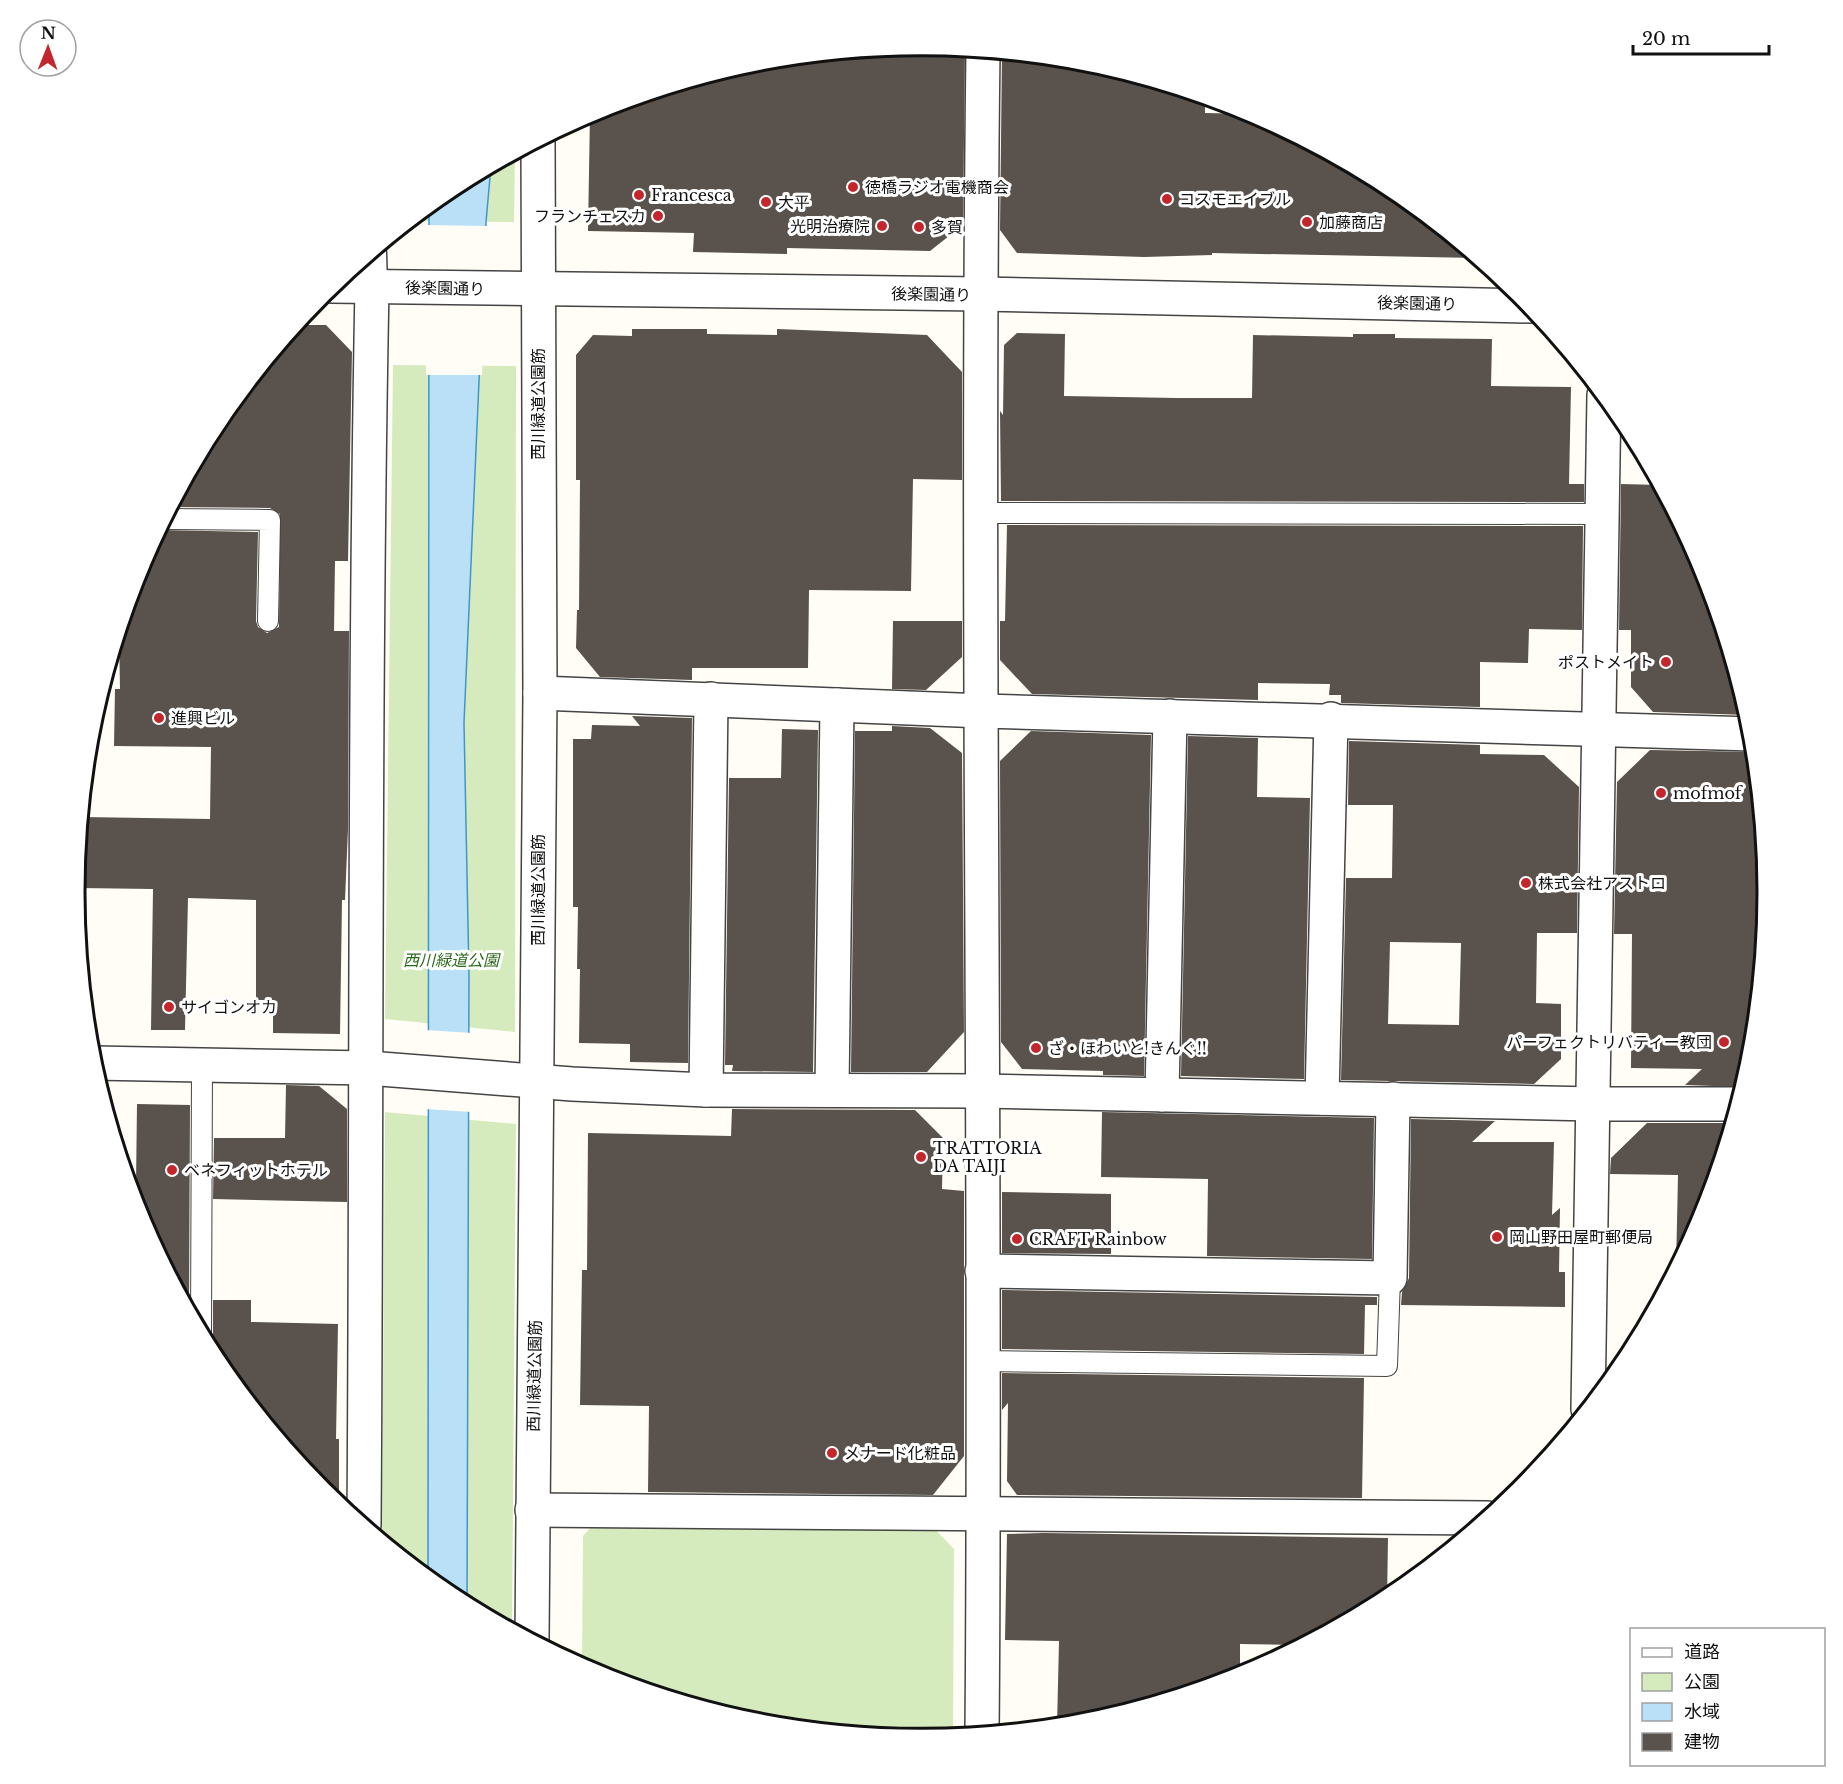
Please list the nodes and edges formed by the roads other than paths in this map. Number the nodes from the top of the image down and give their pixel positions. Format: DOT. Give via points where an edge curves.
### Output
graph roads {
  1 [pos="983,58"];
  2 [pos="538,149"];
  3 [pos="371,262"];
  4 [pos="346,286"];
  5 [pos="372,286"];
  6 [pos="537,289"];
  7 [pos="980,294"];
  8 [pos="1517,306"];
  9 [pos="1604,409"];
  10 [pos="982,513"];
  11 [pos="1602,514"];
  12 [pos="173,519"];
  13 [pos="268,621"];
  14 [pos="540,693"];
  15 [pos="711,699"];
  16 [pos="837,705"];
  17 [pos="983,711"];
  18 [pos="1170,716"];
  19 [pos="1331,719"];
  20 [pos="1597,729"];
  21 [pos="1743,734"];
  22 [pos="103,1063"];
  23 [pos="202,1065"];
  24 [pos="368,1068"];
  25 [pos="537,1081"];
  26 [pos="706,1090"];
  27 [pos="832,1090"];
  28 [pos="982,1091"];
  29 [pos="1162,1095"];
  30 [pos="1322,1098"];
  31 [pos="1393,1099"];
  32 [pos="1593,1104"];
  33 [pos="1730,1104"];
  34 [pos="982,1271"];
  35 [pos="1390,1278"];
  36 [pos="201,1317"];
  37 [pos="983,1361"];
  38 [pos="1588,1397"];
  39 [pos="532,1510"];
  40 [pos="984,1514"];
  41 [pos="364,1515"];
  42 [pos="1476,1518"];
  43 [pos="532,1631"];
  44 [pos="982,1726"];
  1 -- 7 [label="street"];
  2 -- 6 [label="street, 西川緑道公園筋"];
  3 -- 5 [label="street"];
  4 -- 5 [label="street, 後楽園通り"];
  5 -- 6 [label="street, 後楽園通り"];
  5 -- 24 [label="street"];
  6 -- 7 [label="street, 後楽園通り"];
  6 -- 14 [label="street, 西川緑道公園筋"];
  7 -- 8 [label="street, 後楽園通り"];
  7 -- 10 [label="street"];
  9 -- 11 [label="street"];
  10 -- 11 [label="lane"];
  10 -- 17 [label="street"];
  11 -- 20 [label="street"];
  12 -- 13 [label="lane" via="270,520"];
  14 -- 15 [label="street"];
  14 -- 25 [label="street, 西川緑道公園筋"];
  15 -- 16 [label="street"];
  15 -- 26 [label="street"];
  16 -- 17 [label="street"];
  16 -- 27 [label="street"];
  17 -- 18 [label="street"];
  17 -- 28 [label="street"];
  18 -- 19 [label="street"];
  18 -- 29 [label="street"];
  19 -- 20 [label="street"];
  19 -- 30 [label="street"];
  20 -- 21 [label="street"];
  20 -- 32 [label="street"];
  22 -- 23 [label="street"];
  23 -- 24 [label="street"];
  23 -- 36 [label="lane"];
  24 -- 25 [label="street"];
  24 -- 41 [label="street"];
  25 -- 26 [label="street"];
  25 -- 39 [label="street, 西川緑道公園筋"];
  26 -- 27 [label="street"];
  27 -- 28 [label="street"];
  28 -- 29 [label="street"];
  28 -- 34 [label="street"];
  29 -- 30 [label="street"];
  30 -- 31 [label="street"];
  31 -- 32 [label="street"];
  31 -- 35 [label="street"];
  32 -- 33 [label="street"];
  32 -- 38 [label="street"];
  34 -- 35 [label="street"];
  34 -- 37 [label="street"];
  35 -- 37 [label="lane" via="1387,1366"];
  37 -- 40 [label="street"];
  39 -- 40 [label="street"];
  39 -- 43 [label="street, 西川緑道公園筋"];
  40 -- 42 [label="street"];
  40 -- 44 [label="street"];
}
